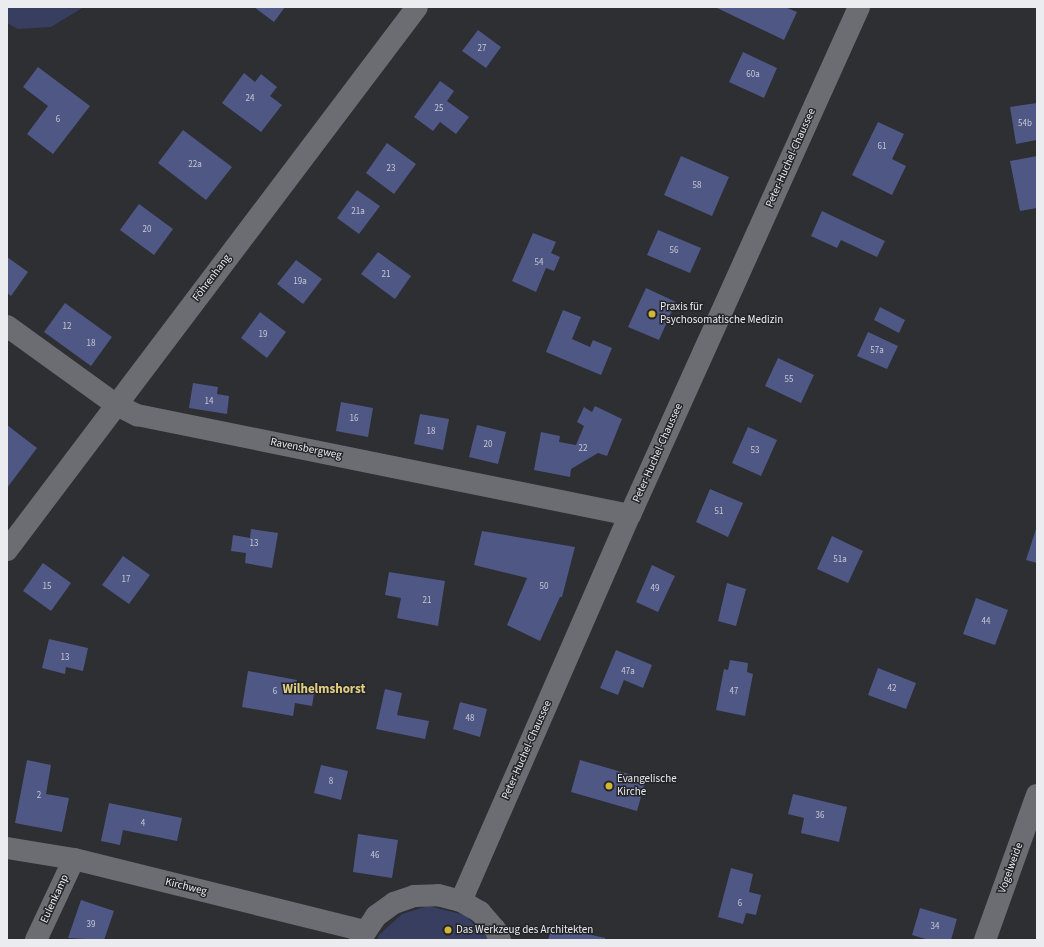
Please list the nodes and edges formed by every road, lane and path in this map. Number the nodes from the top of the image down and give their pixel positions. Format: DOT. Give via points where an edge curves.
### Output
graph roads {
  1 [pos="417,7"];
  2 [pos="859,7"];
  3 [pos="7,326"];
  4 [pos="116,404"];
  5 [pos="630,515"];
  6 [pos="7,550"];
  7 [pos="1037,795"];
  8 [pos="7,848"];
  9 [pos="74,858"];
  10 [pos="461,901"];
  11 [pos="362,936"];
  12 [pos="36,940"];
  13 [pos="500,940"];
  14 [pos="985,940"];
  1 -- 4 [label="street, Föhrenhang"];
  2 -- 5 [label="street, Peter-Huchel-Chaussee"];
  3 -- 4 [label="street, Ravensbergweg"];
  4 -- 5 [label="street, Ravensbergweg" via="136,415"];
  4 -- 6 [label="street, Föhrenhang"];
  5 -- 10 [label="street, Peter-Huchel-Chaussee"];
  7 -- 14 [label="street, Vogelweide"];
  8 -- 9 [label="street, Kirchweg"];
  9 -- 11 [label="street, Kirchweg"];
  9 -- 12 [label="street, Eulenkamp"];
  10 -- 11 [label="street" via="438,895 414,896 394,903 376,916"];
  10 -- 13 [label="street" via="480,912 495,929"];
}
